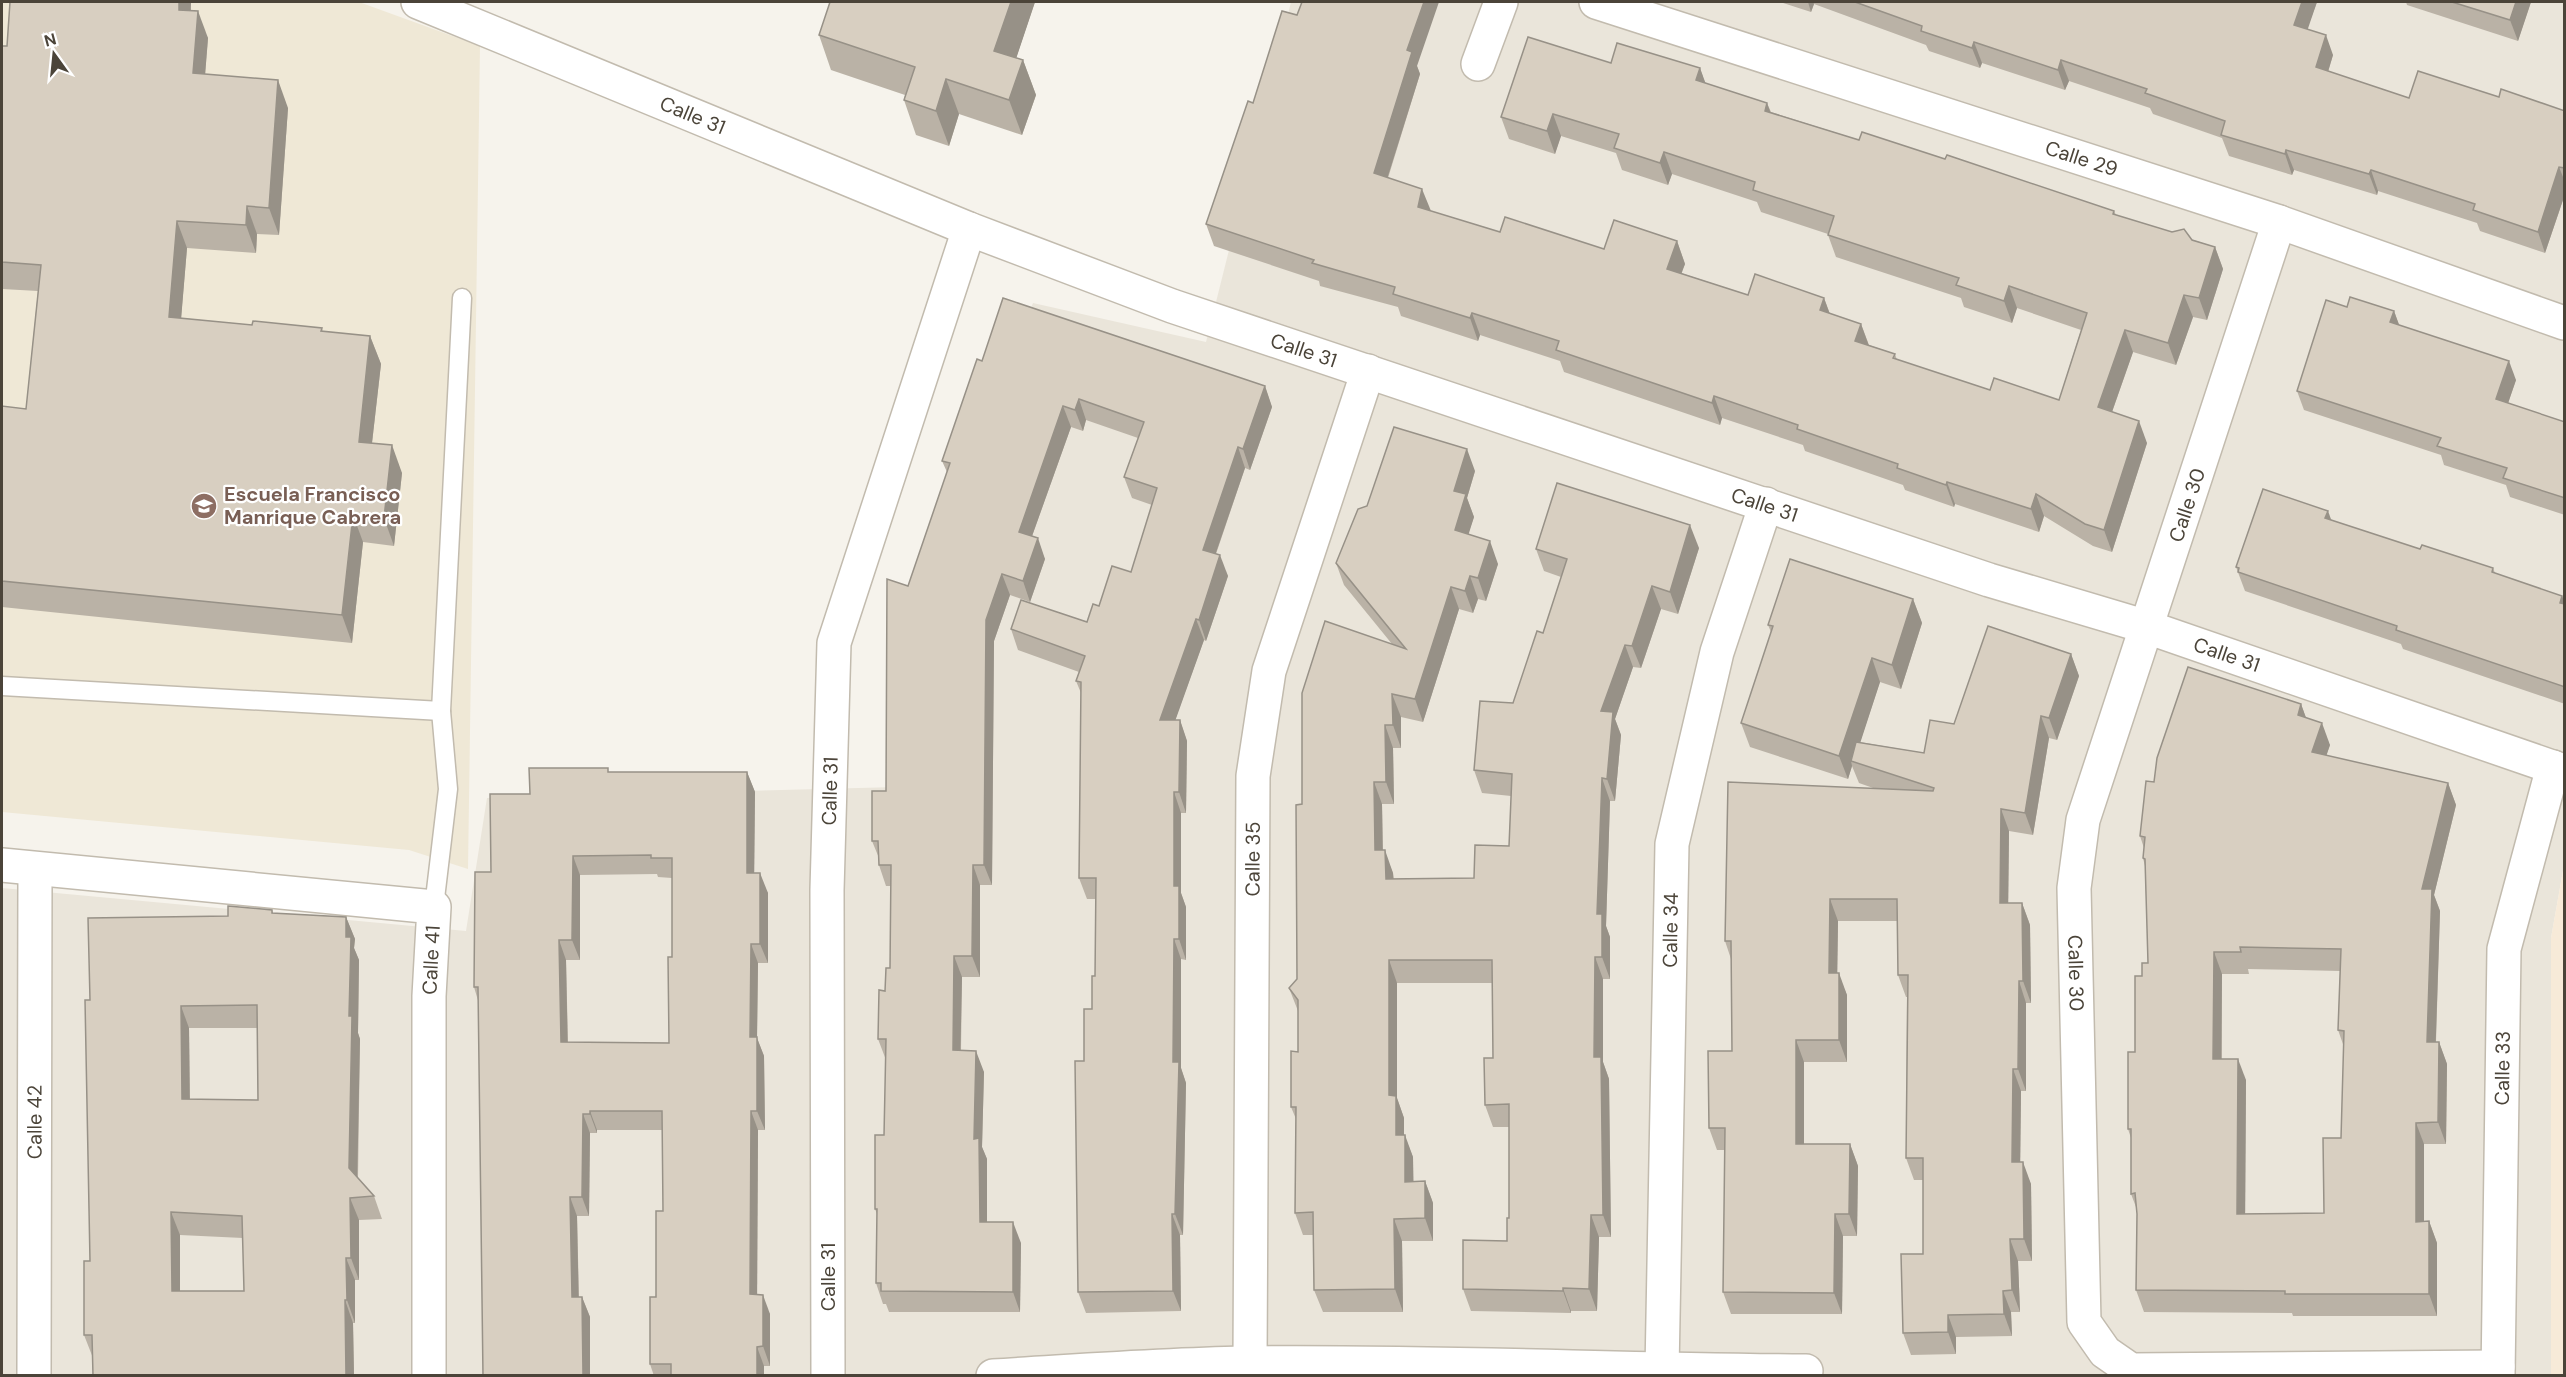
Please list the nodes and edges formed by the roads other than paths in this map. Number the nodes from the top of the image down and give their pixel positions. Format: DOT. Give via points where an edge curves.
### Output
graph roads {
  1 [pos="418,2"];
  2 [pos="1501,2"];
  3 [pos="1596,2"];
  4 [pos="1478,64"];
  5 [pos="2279,222"];
  6 [pos="969,229"];
  7 [pos="462,298"];
  8 [pos="2565,323"];
  9 [pos="1368,371"];
  10 [pos="1766,504"];
  11 [pos="2147,627"];
  12 [pos="2,686"];
  13 [pos="441,711"];
  14 [pos="2559,769"];
  15 [pos="2,865"];
  16 [pos="35,869"];
  17 [pos="434,907"];
  18 [pos="1250,1363"];
  19 [pos="1662,1370"];
  20 [pos="1806,1371"];
  21 [pos="2498,1371"];
  22 [pos="34,1376"];
  23 [pos="429,1376"];
  24 [pos="828,1376"];
  25 [pos="993,1376"];
  1 -- 6 [label="street, Calle 31"];
  2 -- 4 [label="street"];
  3 -- 5 [label="street, Calle 29"];
  5 -- 8 [label="street, Calle 29"];
  5 -- 11 [label="street, Calle 30"];
  6 -- 9 [label="street, Calle 31" via="1172,306"];
  6 -- 24 [label="street, Calle 31" via="834,643 827,890"];
  7 -- 13 [label="lane"];
  9 -- 10 [label="street, Calle 31"];
  9 -- 18 [label="street, Calle 35" via="1269,671 1253,776"];
  10 -- 11 [label="street, Calle 31" via="1989,580"];
  10 -- 19 [label="street, Calle 34" via="1717,652 1672,844"];
  11 -- 14 [label="street, Calle 31"];
  11 -- 21 [label="street, Calle 30" via="2083,820 2074,888 2084,1322 2105,1352 2131,1370"];
  12 -- 13 [label="lane"];
  13 -- 17 [label="lane" via="448,789"];
  14 -- 21 [label="street, Calle 33" via="2504,949"];
  15 -- 16 [label="street, Calle 41"];
  16 -- 17 [label="street, Calle 41"];
  16 -- 22 [label="street, Calle 42"];
  17 -- 23 [label="street, Calle 41" via="429,996"];
  18 -- 19 [label="street"];
  18 -- 25 [label="street"];
  19 -- 20 [label="street"];
}
